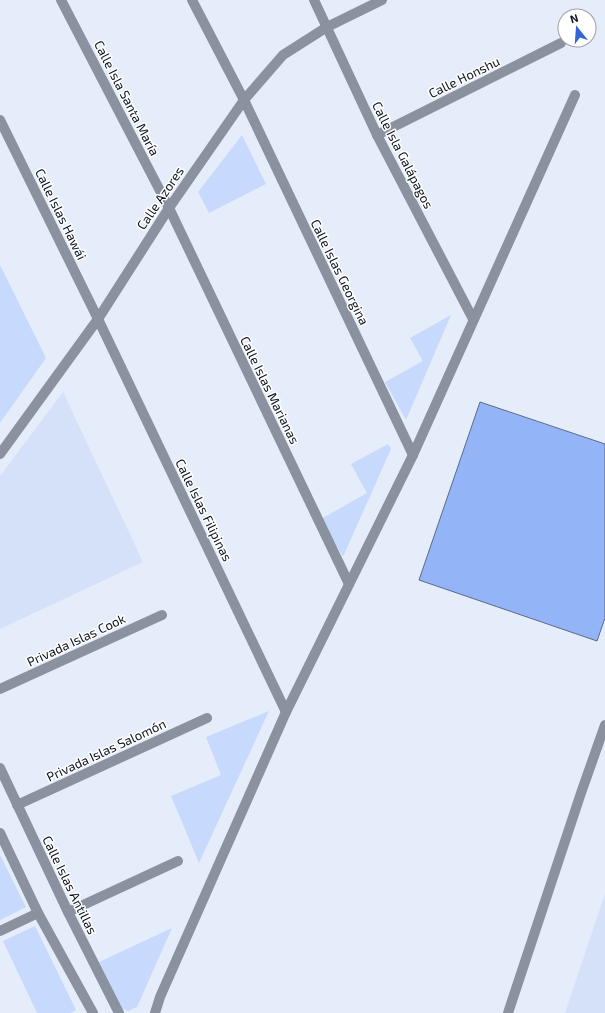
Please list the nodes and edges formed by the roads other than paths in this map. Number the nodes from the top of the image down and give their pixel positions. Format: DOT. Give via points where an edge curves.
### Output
graph roads {
  1 [pos="61,0"];
  2 [pos="192,0"];
  3 [pos="314,0"];
  4 [pos="382,0"];
  5 [pos="328,27"];
  6 [pos="557,45"];
  7 [pos="575,95"];
  8 [pos="244,100"];
  9 [pos="0,120"];
  10 [pos="377,135"];
  11 [pos="169,208"];
  12 [pos="98,319"];
  13 [pos="473,320"];
  14 [pos="0,454"];
  15 [pos="413,454"];
  16 [pos="349,584"];
  17 [pos="162,615"];
  18 [pos="0,689"];
  19 [pos="286,712"];
  20 [pos="207,718"];
  21 [pos="605,725"];
  22 [pos="0,768"];
  23 [pos="17,806"];
  24 [pos="0,833"];
  25 [pos="178,861"];
  26 [pos="68,912"];
  27 [pos="38,913"];
  28 [pos="0,931"];
  29 [pos="93,1013"];
  30 [pos="119,1013"];
  31 [pos="155,1013"];
  32 [pos="508,1013"];
  1 -- 11 [label="street, Calle Isla Santa María"];
  2 -- 8 [label="street, Calle Islas Georgina"];
  3 -- 5 [label="street, Calle Isla Galápagos"];
  4 -- 5 [label="street, Calle Azores"];
  5 -- 8 [label="street, Calle Azores" via="283,55"];
  5 -- 10 [label="street, Calle Isla Galápagos"];
  6 -- 10 [label="street, Calle Honshu"];
  7 -- 13 [label="street"];
  8 -- 11 [label="street, Calle Azores"];
  8 -- 15 [label="street, Calle Islas Georgina"];
  9 -- 12 [label="street, Calle Islas Hawái"];
  10 -- 13 [label="street, Calle Isla Galápagos"];
  11 -- 12 [label="street, Calle Azores"];
  11 -- 16 [label="street, Calle Islas Marianas"];
  12 -- 14 [label="street, Calle Azores"];
  12 -- 19 [label="street, Calle Islas Filipinas"];
  13 -- 15 [label="street"];
  15 -- 16 [label="street"];
  16 -- 19 [label="street"];
  17 -- 18 [label="street, Privada Islas Cook"];
  19 -- 31 [label="street"];
  20 -- 23 [label="street, Privada Islas Salomón"];
  21 -- 32 [label="street"];
  22 -- 23 [label="street, Calle Islas Antillas"];
  23 -- 26 [label="street, Calle Islas Antillas"];
  24 -- 27 [label="street"];
  25 -- 26 [label="street"];
  26 -- 30 [label="street, Calle Islas Antillas"];
  27 -- 28 [label="street"];
  27 -- 29 [label="street"];
}
